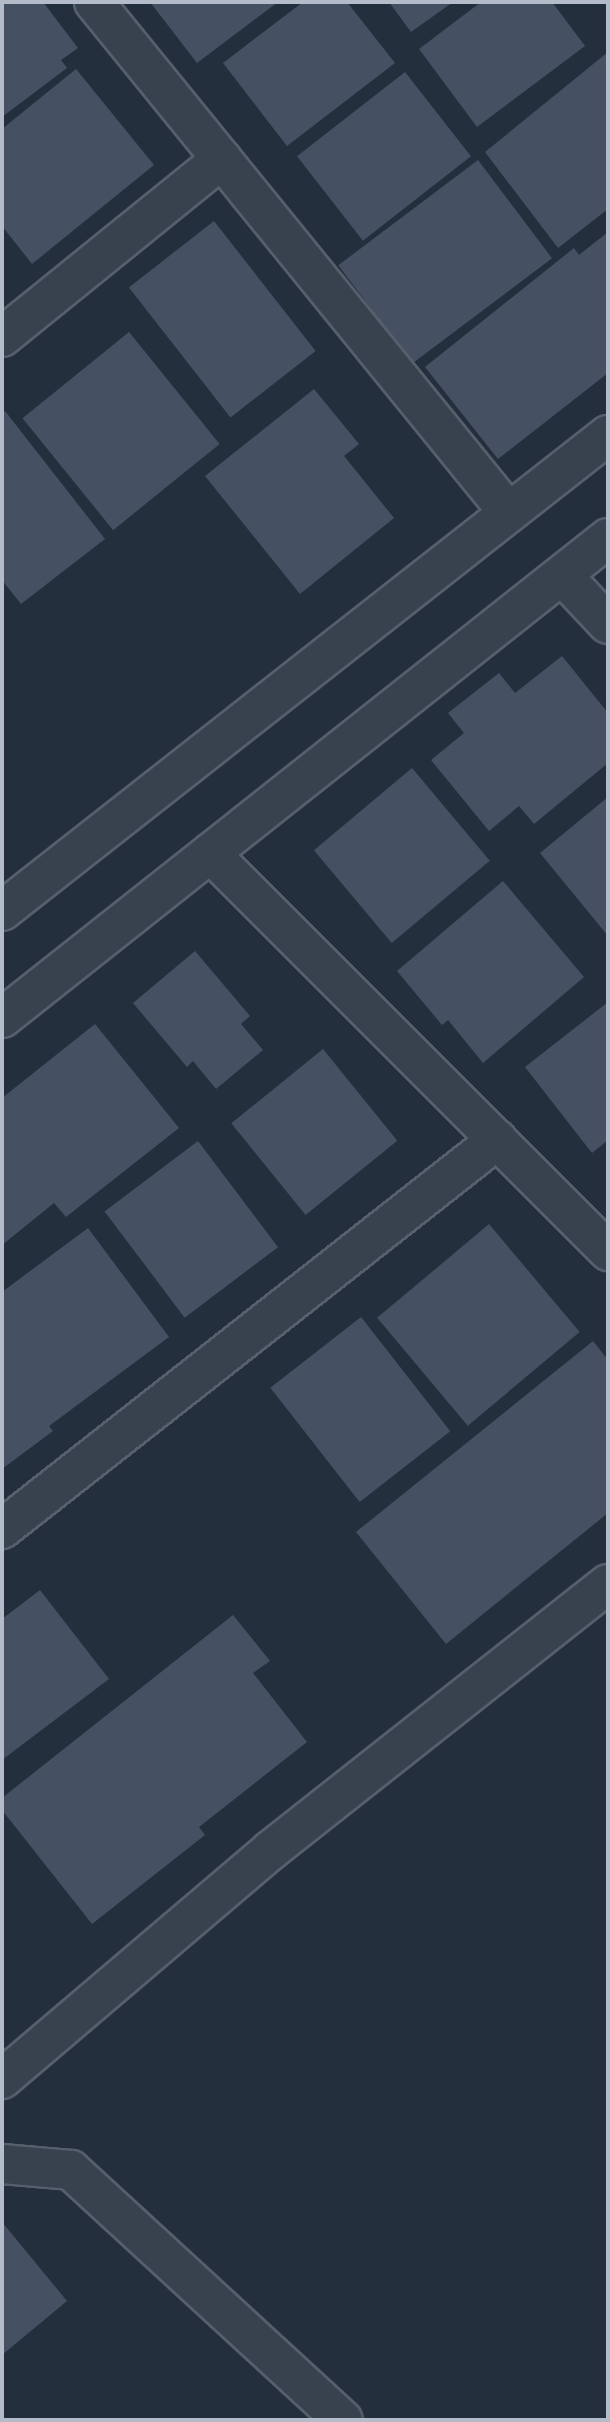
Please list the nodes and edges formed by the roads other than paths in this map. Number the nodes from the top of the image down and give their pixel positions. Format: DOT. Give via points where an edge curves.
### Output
graph roads {
  1 [pos="94,2"];
  2 [pos="222,159"];
  3 [pos="2,337"];
  4 [pos="608,435"];
  5 [pos="509,513"];
  6 [pos="608,538"];
  7 [pos="562,575"];
  8 [pos="608,624"];
  9 [pos="210,853"];
  10 [pos="2,911"];
  11 [pos="2,1018"];
  12 [pos="497,1140"];
  13 [pos="608,1251"];
  14 [pos="2,1529"];
  15 [pos="608,1584"];
  16 [pos="2,2079"];
  17 [pos="2,2164"];
  18 [pos="343,2420"];
  1 -- 2 [label="street"];
  2 -- 3 [label="street"];
  2 -- 5 [label="street"];
  4 -- 5 [label="street"];
  5 -- 10 [label="street"];
  6 -- 7 [label="street"];
  7 -- 8 [label="street"];
  7 -- 9 [label="street"];
  9 -- 11 [label="street"];
  9 -- 12 [label="street"];
  12 -- 13 [label="street"];
  12 -- 14 [label="street"];
  15 -- 16 [label="street" via="271,1850"];
  17 -- 18 [label="street" via="71,2169"];
}
